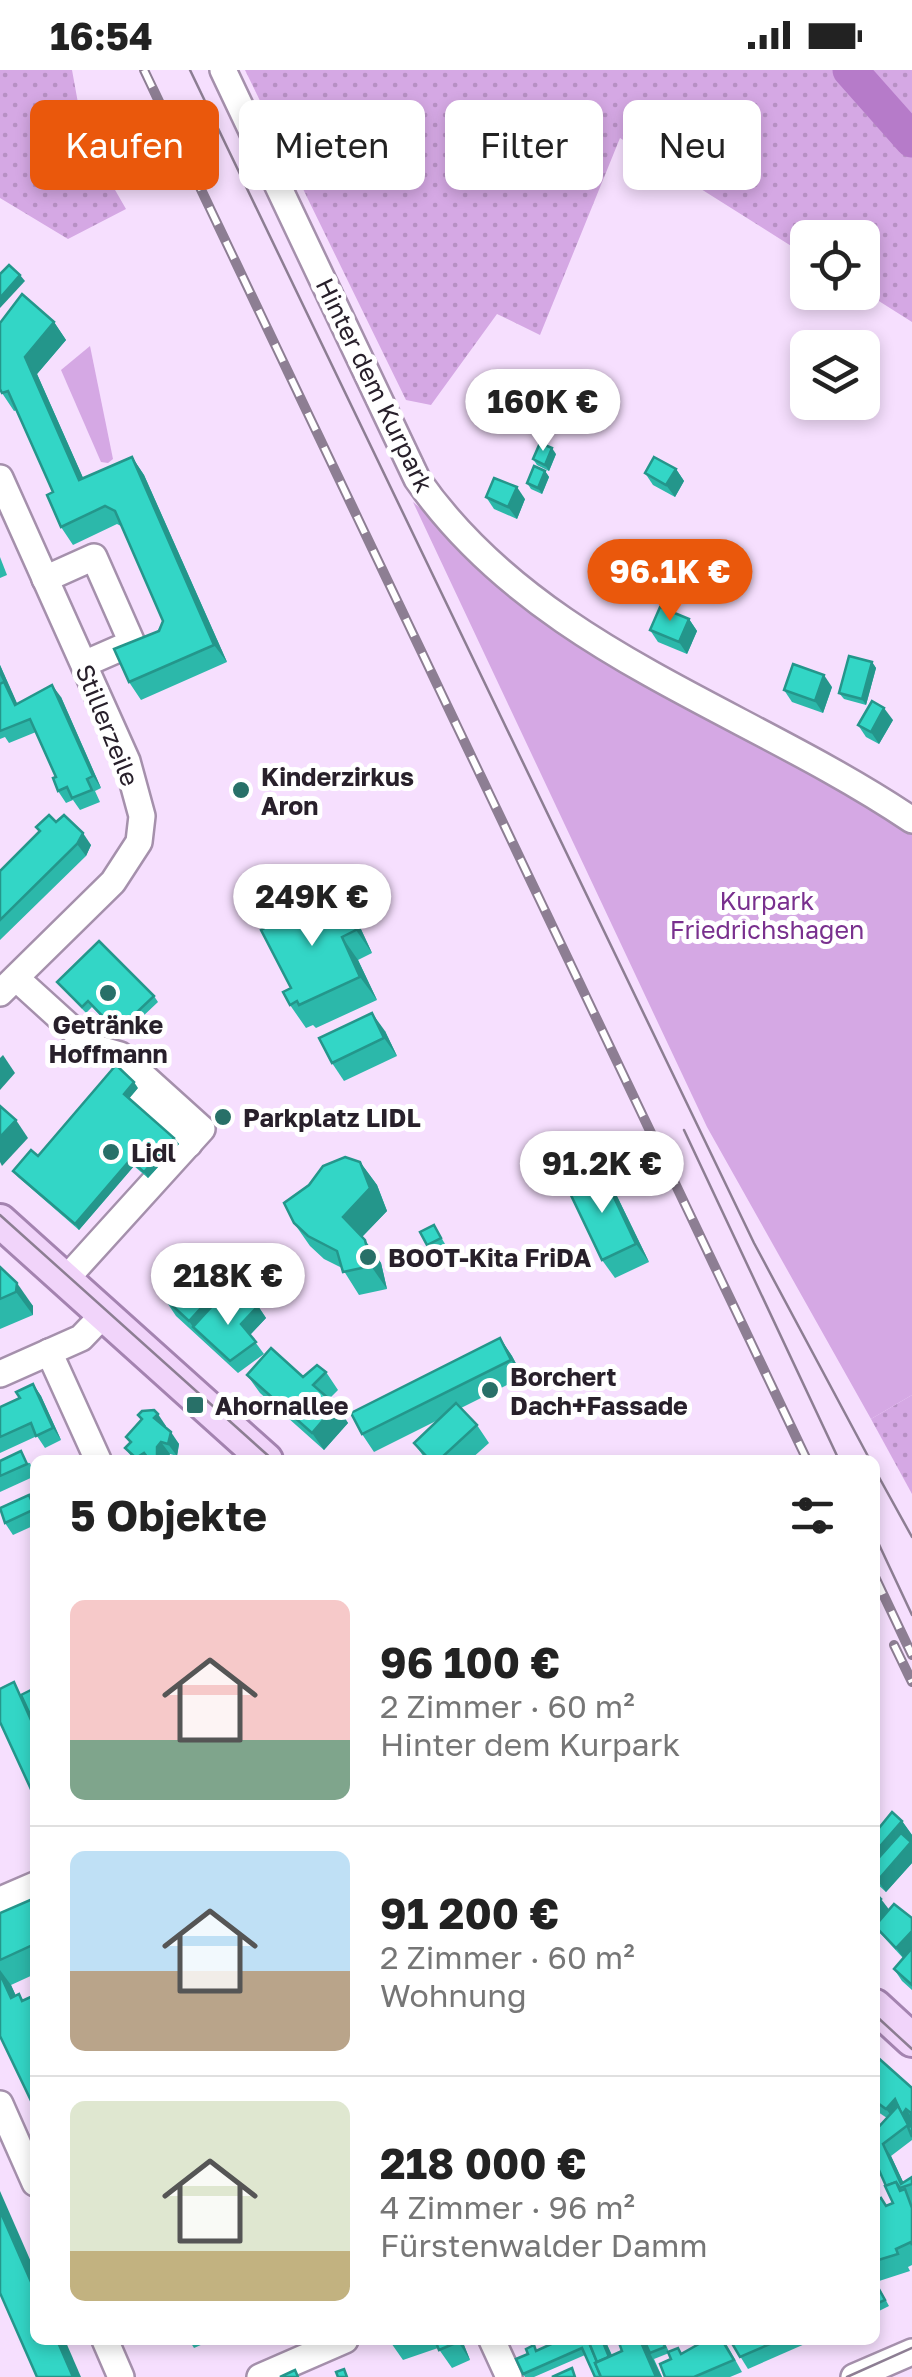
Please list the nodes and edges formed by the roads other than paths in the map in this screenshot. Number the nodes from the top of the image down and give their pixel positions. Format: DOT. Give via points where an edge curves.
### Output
graph roads {
  1 [pos="223,70"];
  2 [pos="0,478"];
  3 [pos="45,579"];
  4 [pos="84,664"];
  5 [pos="912,820"];
  6 [pos="65,977"];
  7 [pos="8,986"];
  8 [pos="41,1001"];
  9 [pos="137,1097"];
  10 [pos="189,1144"];
  11 [pos="0,1221"];
  12 [pos="65,1280"];
  13 [pos="104,1314"];
  14 [pos="49,1352"];
  15 [pos="0,1374"];
  16 [pos="96,1455"];
  17 [pos="260,1455"];
  18 [pos="30,1887"];
  19 [pos="0,1900"];
  20 [pos="880,2011"];
  21 [pos="912,2040"];
  22 [pos="0,2104"];
  23 [pos="30,2172"];
  24 [pos="107,2345"];
  25 [pos="334,2345"];
  26 [pos="494,2345"];
  27 [pos="912,2352"];
  28 [pos="121,2377"];
  29 [pos="260,2377"];
  30 [pos="509,2377"];
  31 [pos="854,2377"];
  1 -- 5 [label="street, Hinter dem Kurpark" via="416,479 440,513 474,550 607,650"];
  2 -- 3 [label="street, Stillerzeile"];
  3 -- 4 [label="street, Stillerzeile"];
  3 -- 4 [label="street" via="94,557 132,643"];
  4 -- 7 [label="street, Stillerzeile" via="135,782 142,816 138,842 113,882"];
  6 -- 8 [label="street"];
  7 -- 8 [label="street"];
  8 -- 10 [label="street" via="92,1047 120,1055 202,1129"];
  9 -- 10 [label="street"];
  10 -- 12 [label="street"];
  11 -- 12 [label="main road"];
  12 -- 13 [label="main road"];
  13 -- 14 [label="street" via="81,1338"];
  13 -- 17 [label="main road"];
  14 -- 15 [label="street"];
  14 -- 16 [label="street"];
  18 -- 19 [label="street"];
  20 -- 21 [label="main road"];
  22 -- 23 [label="street"];
  24 -- 28 [label="street"];
  25 -- 29 [label="street"];
  26 -- 30 [label="street"];
  27 -- 31 [label="street"];
}
